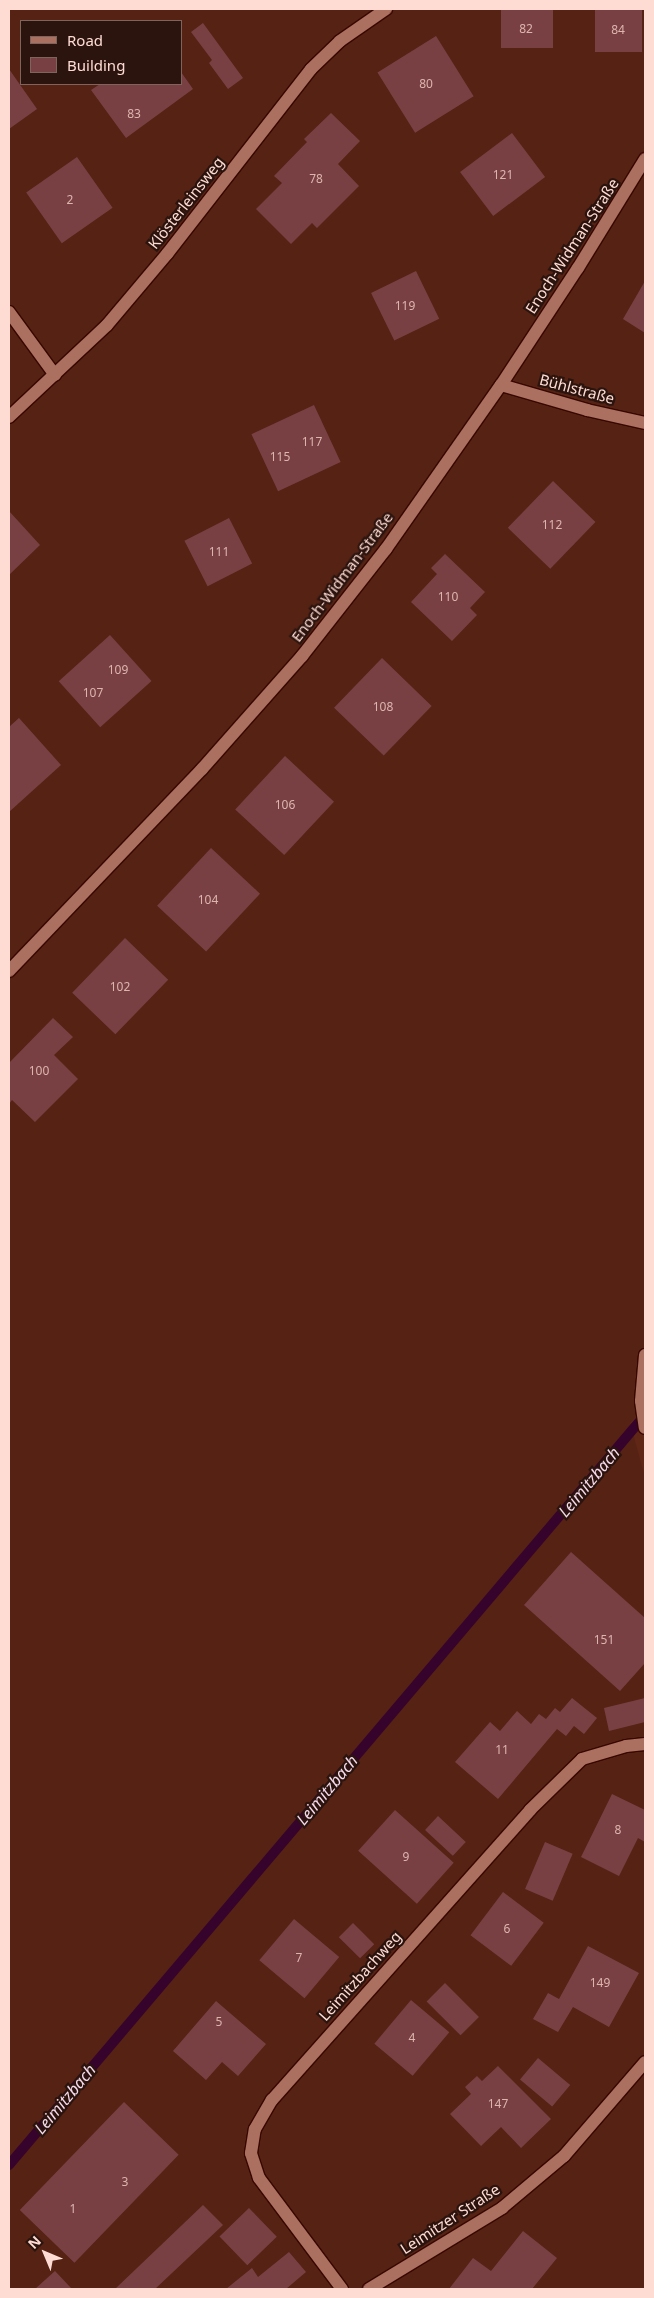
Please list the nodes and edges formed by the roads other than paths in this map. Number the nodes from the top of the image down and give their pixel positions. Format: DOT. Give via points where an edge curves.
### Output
graph roads {
  1 [pos="386,9"];
  2 [pos="645,159"];
  3 [pos="9,312"];
  4 [pos="55,375"];
  5 [pos="500,385"];
  6 [pos="9,417"];
  7 [pos="645,423"];
  8 [pos="9,971"];
  9 [pos="645,1355"];
  10 [pos="645,1428"];
  11 [pos="645,1744"];
  12 [pos="645,2062"];
  13 [pos="342,2289"];
  14 [pos="369,2289"];
  1 -- 4 [label="street, Klösterleinsweg" via="340,41 310,69 167,254 107,325"];
  2 -- 5 [label="street, Enoch-Widman-Straße"];
  3 -- 4 [label="street"];
  4 -- 6 [label="street, Klösterleinsweg"];
  5 -- 7 [label="street, Bühlstraße"];
  5 -- 8 [label="street, Enoch-Widman-Straße" via="386,549 302,656 202,769"];
  9 -- 10 [label="street" via="641,1402"];
  11 -- 13 [label="street, Leimitzbachweg" via="582,1759 536,1803 272,2100 255,2129 252,2153 259,2178"];
  12 -- 14 [label="street, Leimitzer Straße" via="564,2156 502,2208"];
}
